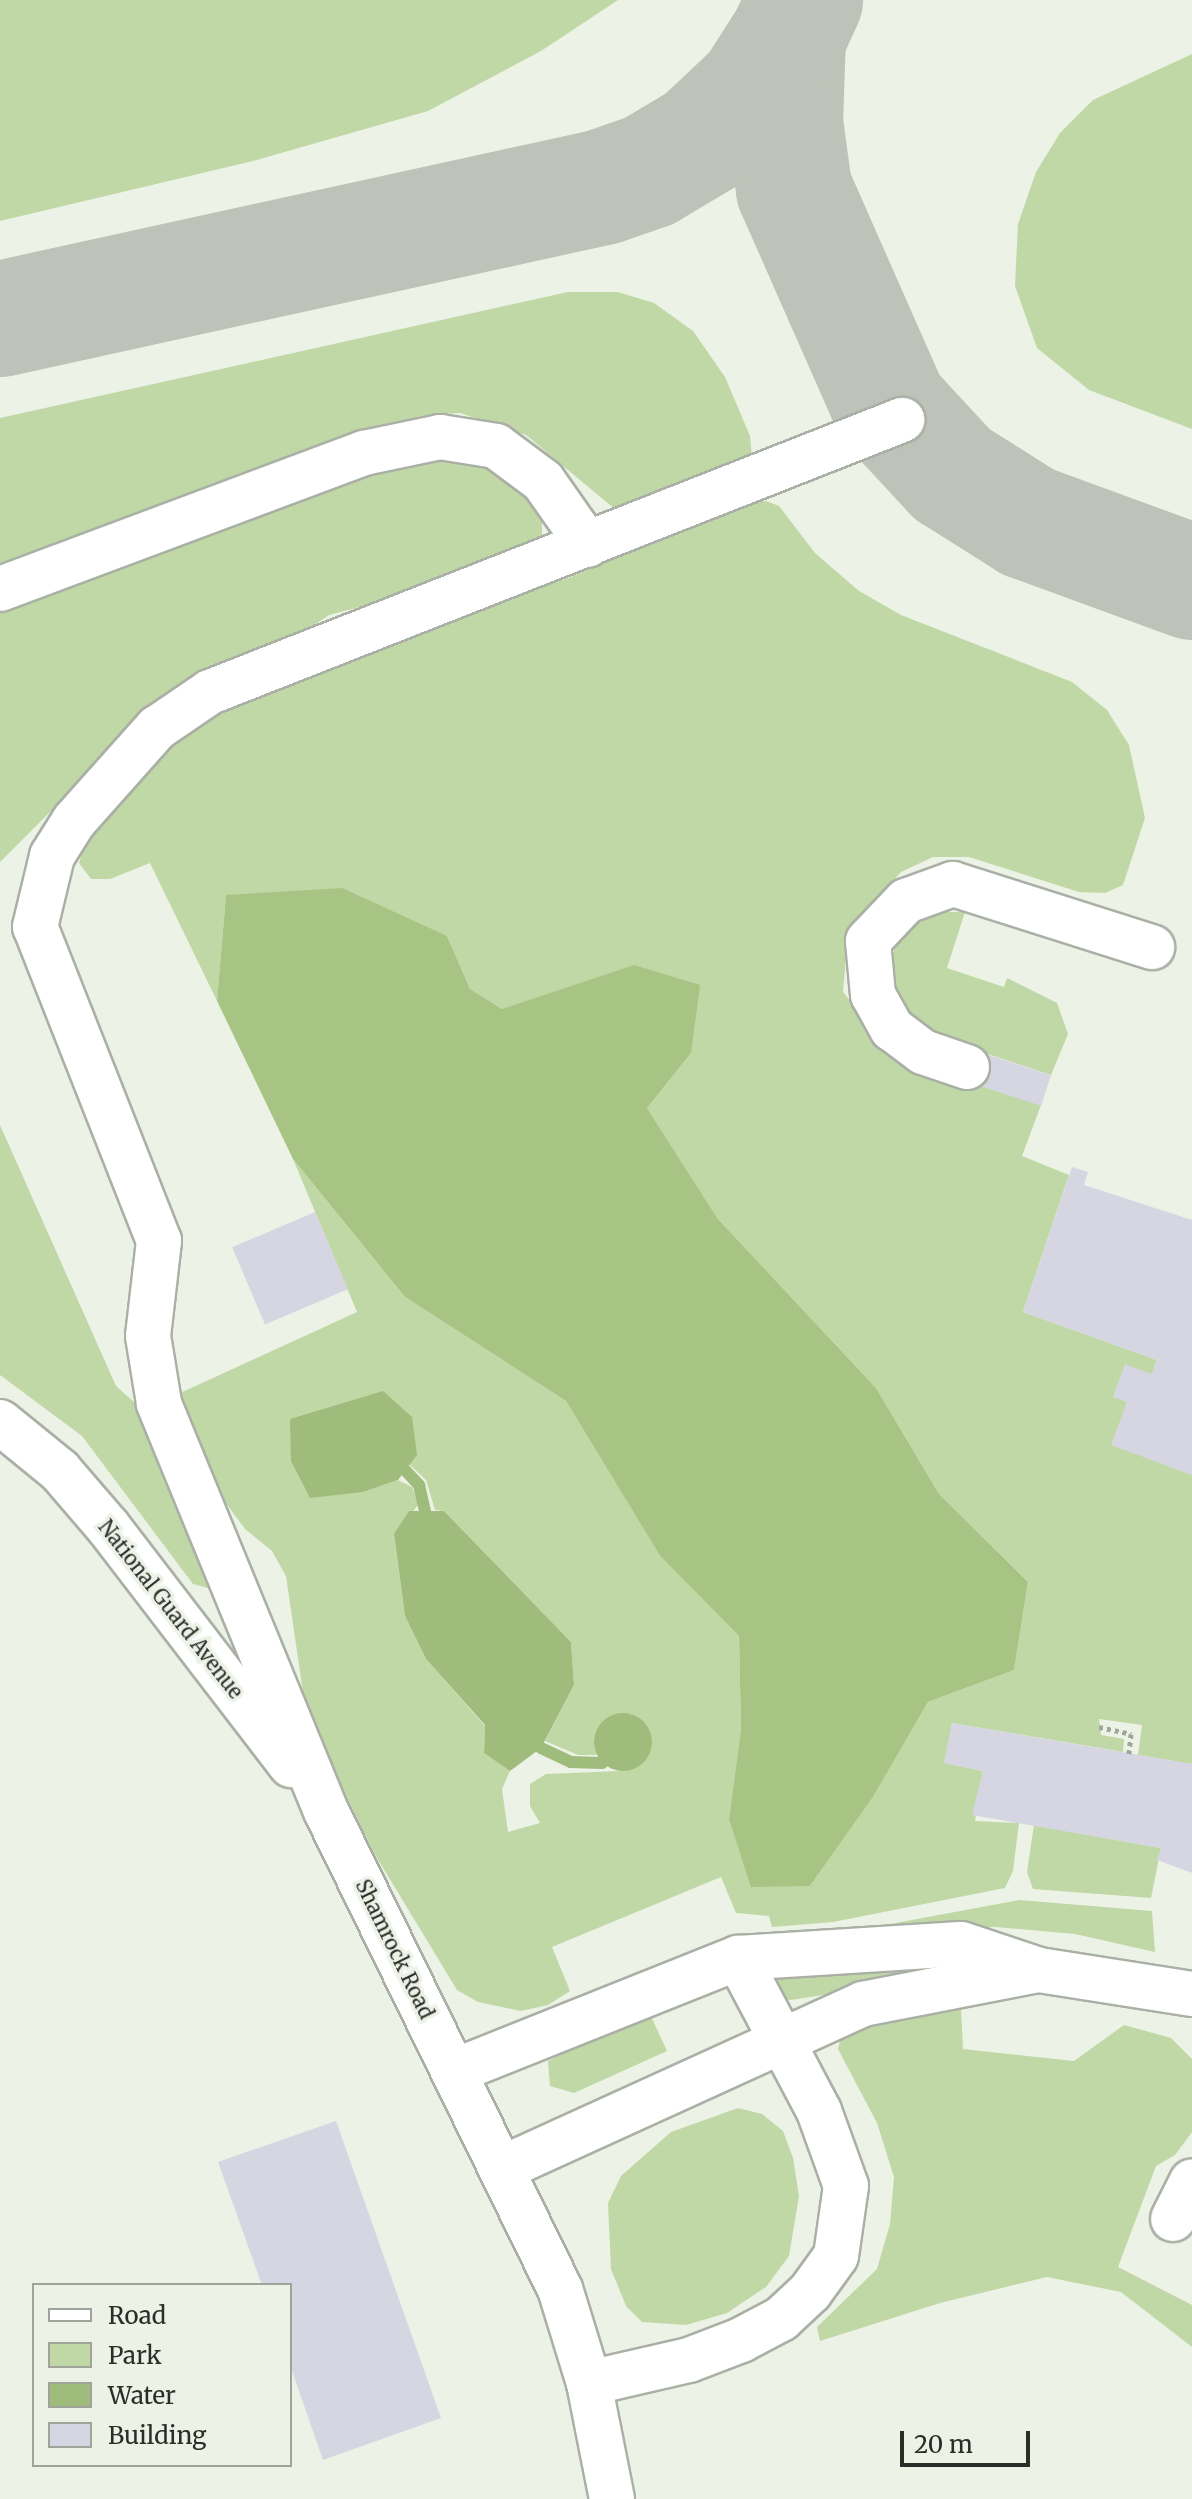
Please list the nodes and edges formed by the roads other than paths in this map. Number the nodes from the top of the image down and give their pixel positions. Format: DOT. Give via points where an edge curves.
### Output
graph roads {
  1 [pos="902,420"];
  2 [pos="588,545"];
  3 [pos="0,589"];
  4 [pos="1152,947"];
  5 [pos="967,1067"];
  6 [pos="0,1422"];
  7 [pos="326,1811"];
  8 [pos="738,1958"];
  9 [pos="1039,1970"];
  10 [pos="1192,1994"];
  11 [pos="780,2044"];
  12 [pos="455,2071"];
  13 [pos="503,2168"];
  14 [pos="1192,2181"];
  15 [pos="1173,2219"];
  16 [pos="589,2383"];
  17 [pos="612,2499"];
  1 -- 2 [label="street, Shamrock Road"];
  2 -- 3 [label="street" via="543,481 496,446 440,437 364,453"];
  2 -- 7 [label="street, Shamrock Road" via="472,593 261,667 210,692 157,728 120,765 52,856 35,927 159,1241 148,1336 159,1403"];
  4 -- 5 [label="street" via="953,884 906,901 868,941 873,995 892,1029 923,1052"];
  6 -- 7 [label="street, National Guard Avenue" via="60,1471 109,1528"];
  7 -- 12 [label="street, Shamrock Road"];
  8 -- 9 [label="street" via="961,1944"];
  8 -- 11 [label="street"];
  8 -- 12 [label="street"];
  9 -- 10 [label="street"];
  9 -- 11 [label="street" via="863,2004"];
  11 -- 13 [label="street"];
  11 -- 16 [label="street" via="819,2111 846,2186 836,2256 810,2292 781,2319 741,2340 689,2360"];
  12 -- 13 [label="street, Shamrock Road"];
  13 -- 16 [label="street, Shamrock Road" via="560,2289"];
  14 -- 15 [label="street"];
  16 -- 17 [label="street, Shamrock Road"];
}
